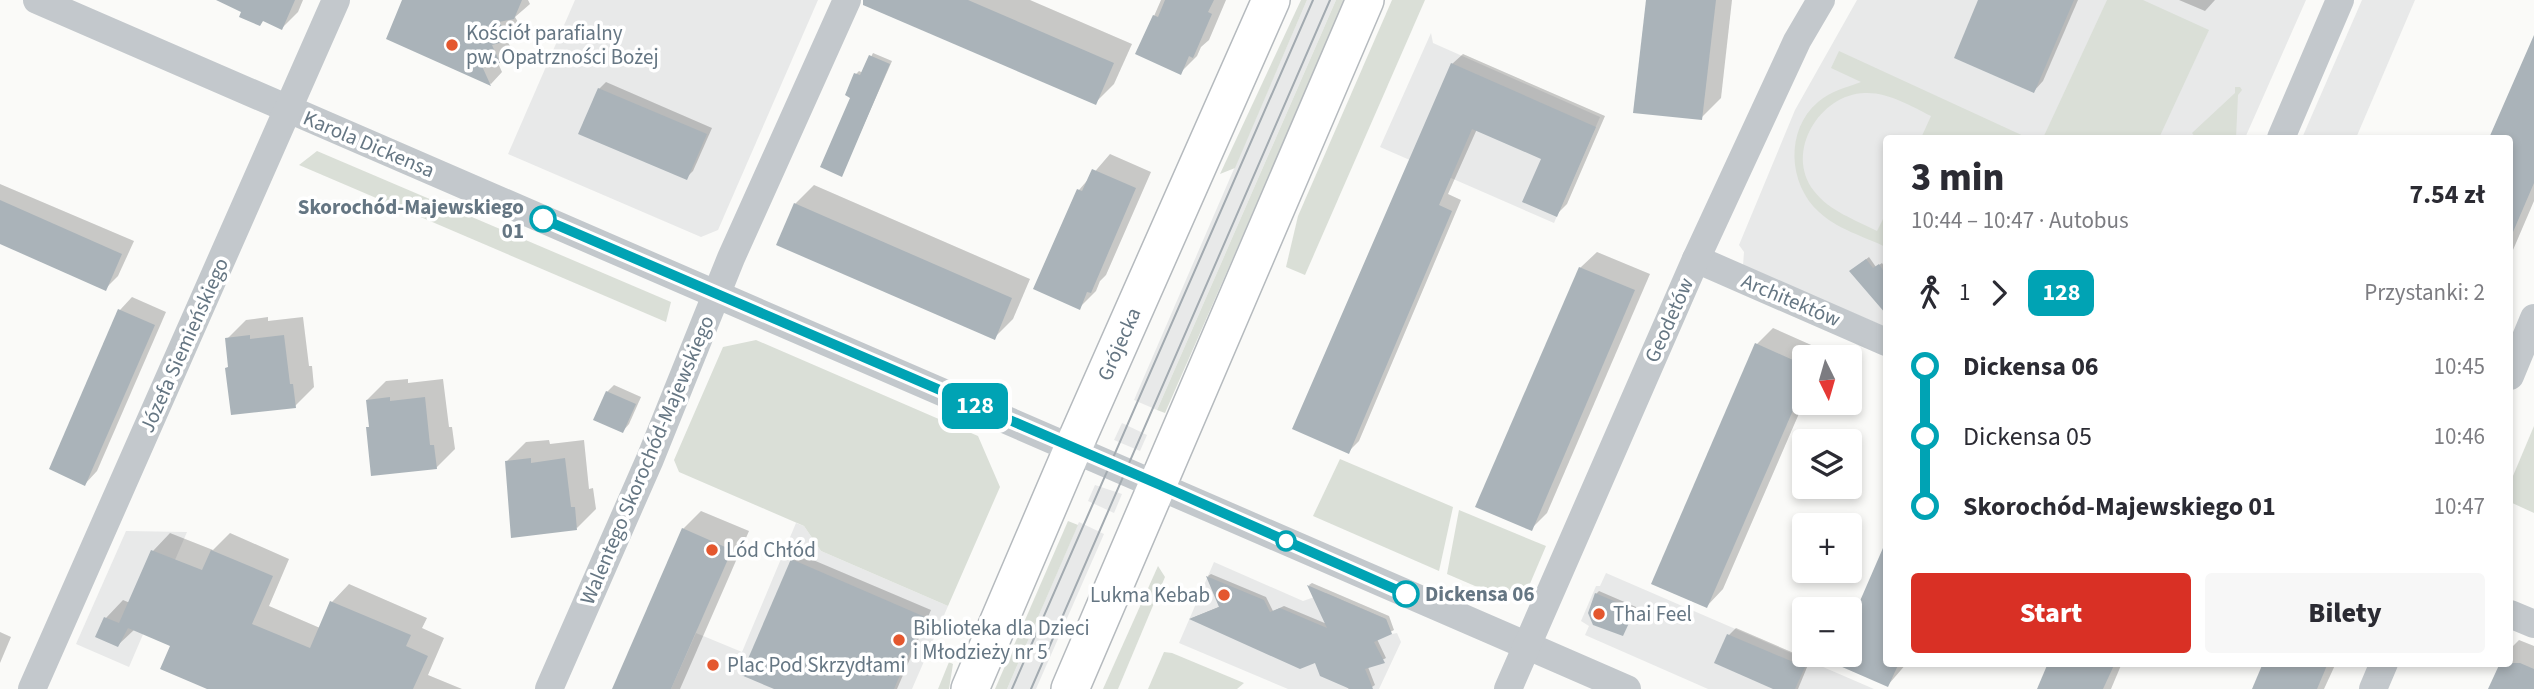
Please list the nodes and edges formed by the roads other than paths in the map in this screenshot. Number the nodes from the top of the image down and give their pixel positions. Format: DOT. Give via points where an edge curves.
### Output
graph roads {
  1 [pos="37,0"];
  2 [pos="336,0"];
  3 [pos="847,0"];
  4 [pos="1271,0"];
  5 [pos="1365,0"];
  6 [pos="1821,0"];
  7 [pos="2340,0"];
  8 [pos="289,109"];
  9 [pos="2282,135"];
  10 [pos="1696,259"];
  11 [pos="716,294"];
  12 [pos="2534,318"];
  13 [pos="1883,341"];
  14 [pos="2513,369"];
  15 [pos="1073,448"];
  16 [pos="1158,484"];
  17 [pos="2513,615"];
  18 [pos="2534,624"];
  19 [pos="1527,645"];
  20 [pos="2382,667"];
  21 [pos="32,689"];
  22 [pos="549,689"];
  23 [pos="970,689"];
  24 [pos="1070,689"];
  25 [pos="1508,689"];
  26 [pos="1627,689"];
  27 [pos="2373,689"];
  1 -- 8 [label="street, Karola Dickensa"];
  2 -- 8 [label="street, Józefa Siemieńskiego"];
  3 -- 11 [label="street, Walentego Skorochód-Majewskiego"];
  4 -- 15 [label="main road, Grójecka"];
  5 -- 16 [label="main road"];
  6 -- 10 [label="street, Geodetów" via="1797,41"];
  7 -- 9 [label="street"];
  8 -- 11 [label="street, Karola Dickensa"];
  8 -- 21 [label="street, Józefa Siemieńskiego"];
  10 -- 13 [label="street, Architektów"];
  10 -- 19 [label="street, Geodetów"];
  11 -- 15 [label="street, Karola Dickensa"];
  11 -- 22 [label="street, Walentego Skorochód-Majewskiego"];
  12 -- 14 [label="street"];
  15 -- 16 [label="street, Karola Dickensa"];
  15 -- 23 [label="main road, Grójecka"];
  16 -- 19 [label="street, Karola Dickensa"];
  16 -- 24 [label="main road"];
  17 -- 18 [label="street"];
  19 -- 25 [label="street, Geodetów"];
  19 -- 26 [label="street, Karola Dickensa"];
  20 -- 27 [label="street"];
}
